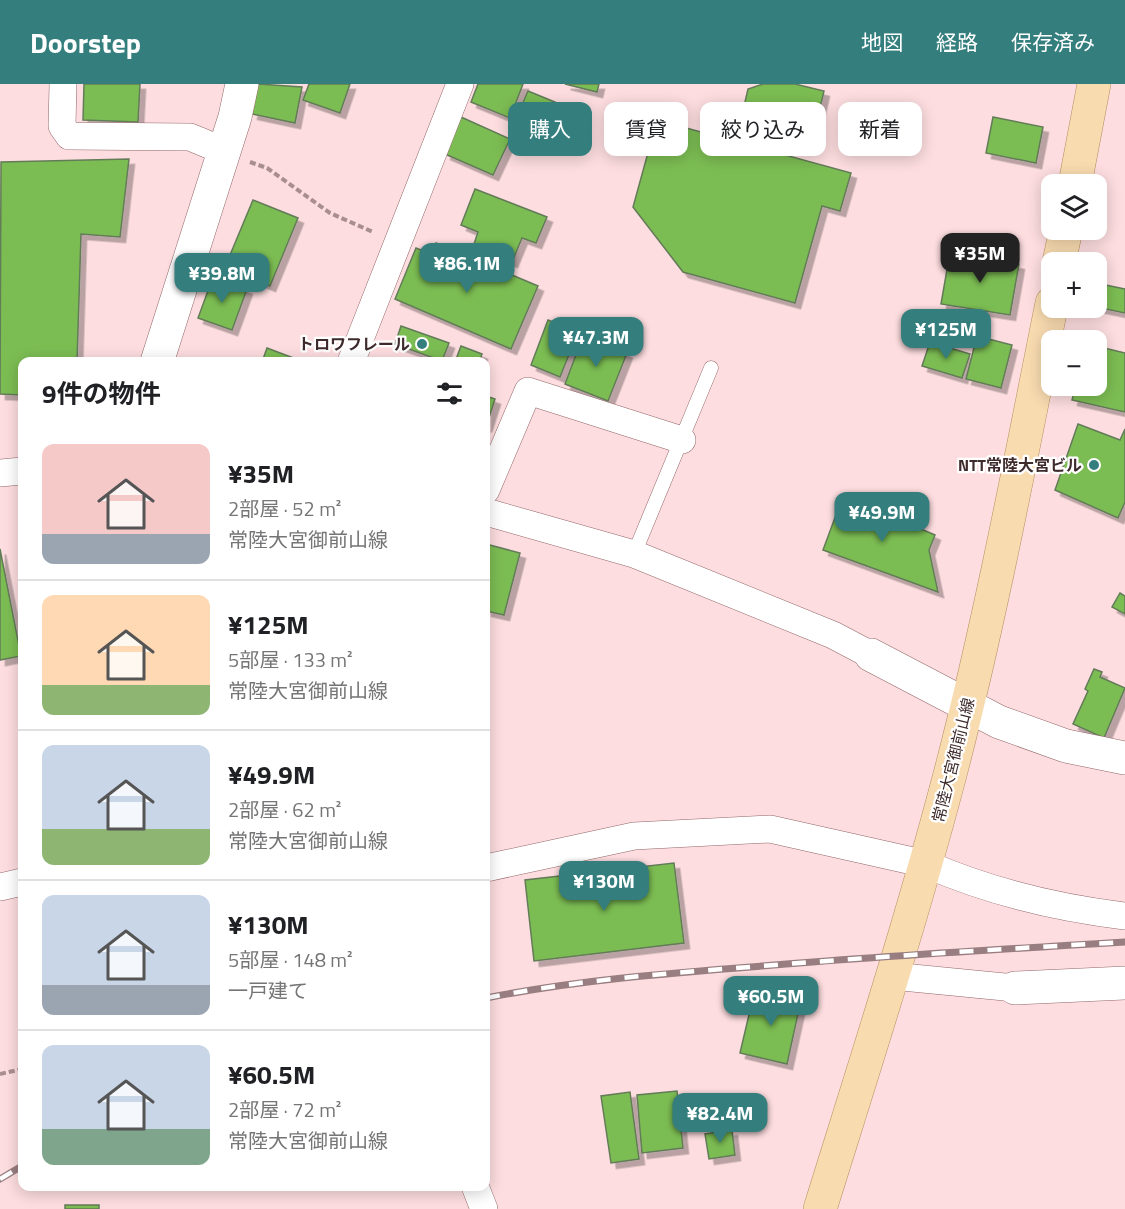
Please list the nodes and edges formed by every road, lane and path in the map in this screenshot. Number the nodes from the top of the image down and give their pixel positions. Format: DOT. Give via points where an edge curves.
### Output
graph roads {
  1 [pos="63,84"];
  2 [pos="242,84"];
  3 [pos="460,84"];
  4 [pos="1094,84"];
  5 [pos="224,152"];
  6 [pos="1077,174"];
  7 [pos="398,242"];
  8 [pos="1049,318"];
  9 [pos="159,357"];
  10 [pos="353,357"];
  11 [pos="711,368"];
  12 [pos="682,440"];
  13 [pos="18,471"];
  14 [pos="0,473"];
  15 [pos="490,481"];
  16 [pos="490,513"];
  17 [pos="634,554"];
  18 [pos="871,655"];
  19 [pos="967,704"];
  20 [pos="1125,758"];
  21 [pos="926,864"];
  22 [pos="490,867"];
  23 [pos="18,883"];
  24 [pos="0,887"];
  25 [pos="1125,916"];
  26 [pos="892,976"];
  27 [pos="1125,983"];
  28 [pos="1015,988"];
  29 [pos="18,1071"];
  30 [pos="0,1074"];
  31 [pos="477,1191"];
  32 [pos="484,1209"];
  33 [pos="820,1209"];
  1 -- 5 [label="street" via="62,126 69,136 190,137"];
  2 -- 5 [label="street"];
  3 -- 7 [label="street"];
  4 -- 6 [label="main road"];
  5 -- 7 [label="path" via="267,168 330,213"];
  5 -- 9 [label="street"];
  7 -- 10 [label="street"];
  8 -- 19 [label="main road, 常陸大宮御前山線"];
  11 -- 12 [label="lane"];
  12 -- 15 [label="street" via="528,391"];
  12 -- 17 [label="lane"];
  13 -- 14 [label="street"];
  16 -- 17 [label="street"];
  17 -- 18 [label="street" via="833,635"];
  18 -- 19 [label="street"];
  19 -- 20 [label="street" via="1021,731 1066,746"];
  19 -- 21 [label="main road, 常陸大宮御前山線"];
  21 -- 22 [label="street" via="770,829 634,836"];
  21 -- 25 [label="street" via="1016,895"];
  21 -- 26 [label="main road, 常陸大宮御前山線"];
  23 -- 24 [label="street"];
  26 -- 28 [label="street"];
  26 -- 33 [label="main road, 常陸大宮御前山線"];
  27 -- 28 [label="street"];
  29 -- 30 [label="path"];
  31 -- 32 [label="street"];
}
